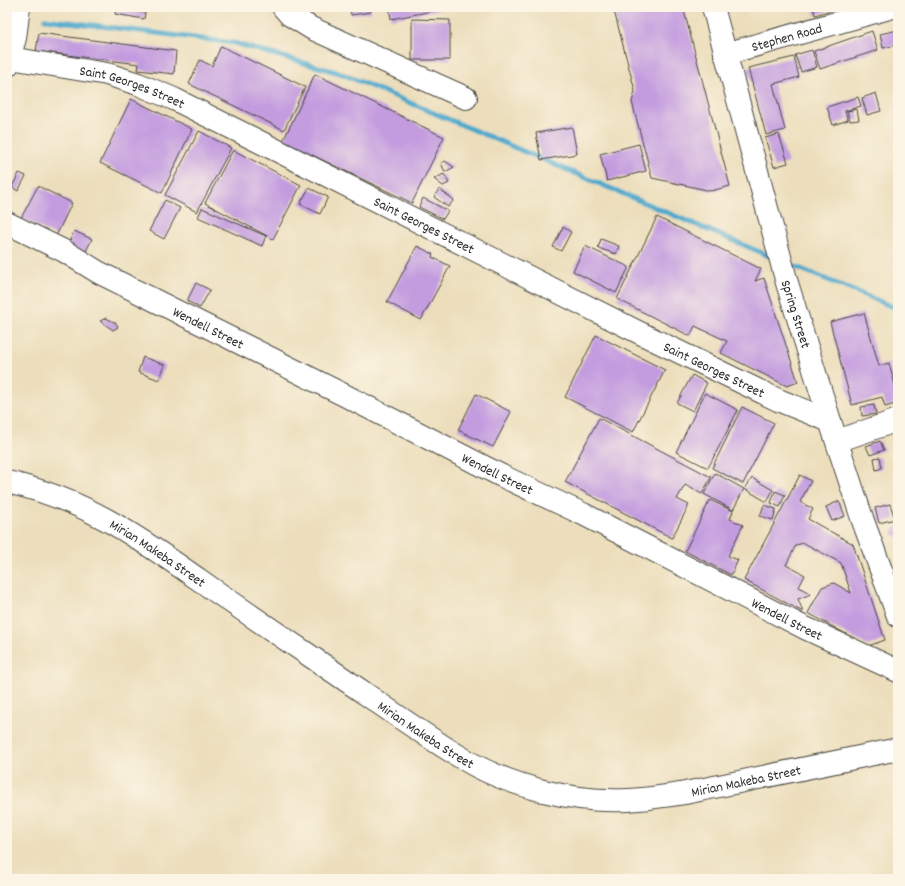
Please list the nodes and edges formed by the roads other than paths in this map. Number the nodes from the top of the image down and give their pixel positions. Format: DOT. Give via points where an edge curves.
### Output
graph roads {
  1 [pos="19,7"];
  2 [pos="283,7"];
  3 [pos="713,7"];
  4 [pos="893,7"];
  5 [pos="10,54"];
  6 [pos="725,54"];
  7 [pos="466,98"];
  8 [pos="7,223"];
  9 [pos="7,234"];
  10 [pos="98,272"];
  11 [pos="898,420"];
  12 [pos="830,421"];
  13 [pos="836,441"];
  14 [pos="7,482"];
  15 [pos="898,616"];
  16 [pos="898,671"];
  17 [pos="898,749"];
  1 -- 5 [label="street"];
  2 -- 7 [label="street" via="290,15 311,28"];
  3 -- 6 [label="street, Spring Street"];
  4 -- 6 [label="street, Stephen Road"];
  5 -- 12 [label="street, Saint Georges Street" via="107,74 166,96 640,333 778,400"];
  6 -- 12 [label="street, Spring Street" via="787,283"];
  8 -- 10 [label="street, Wendell Street" via="64,251"];
  9 -- 10 [label="street, Wendell Street"];
  10 -- 16 [label="street, Wendell Street" via="805,628"];
  11 -- 13 [label="street"];
  12 -- 13 [label="street, Spring Street"];
  13 -- 15 [label="street, Spring Street"];
  14 -- 17 [label="street, Mirian Makeba Street" via="58,496 116,524 463,759 531,788 604,800 656,798"];
}
